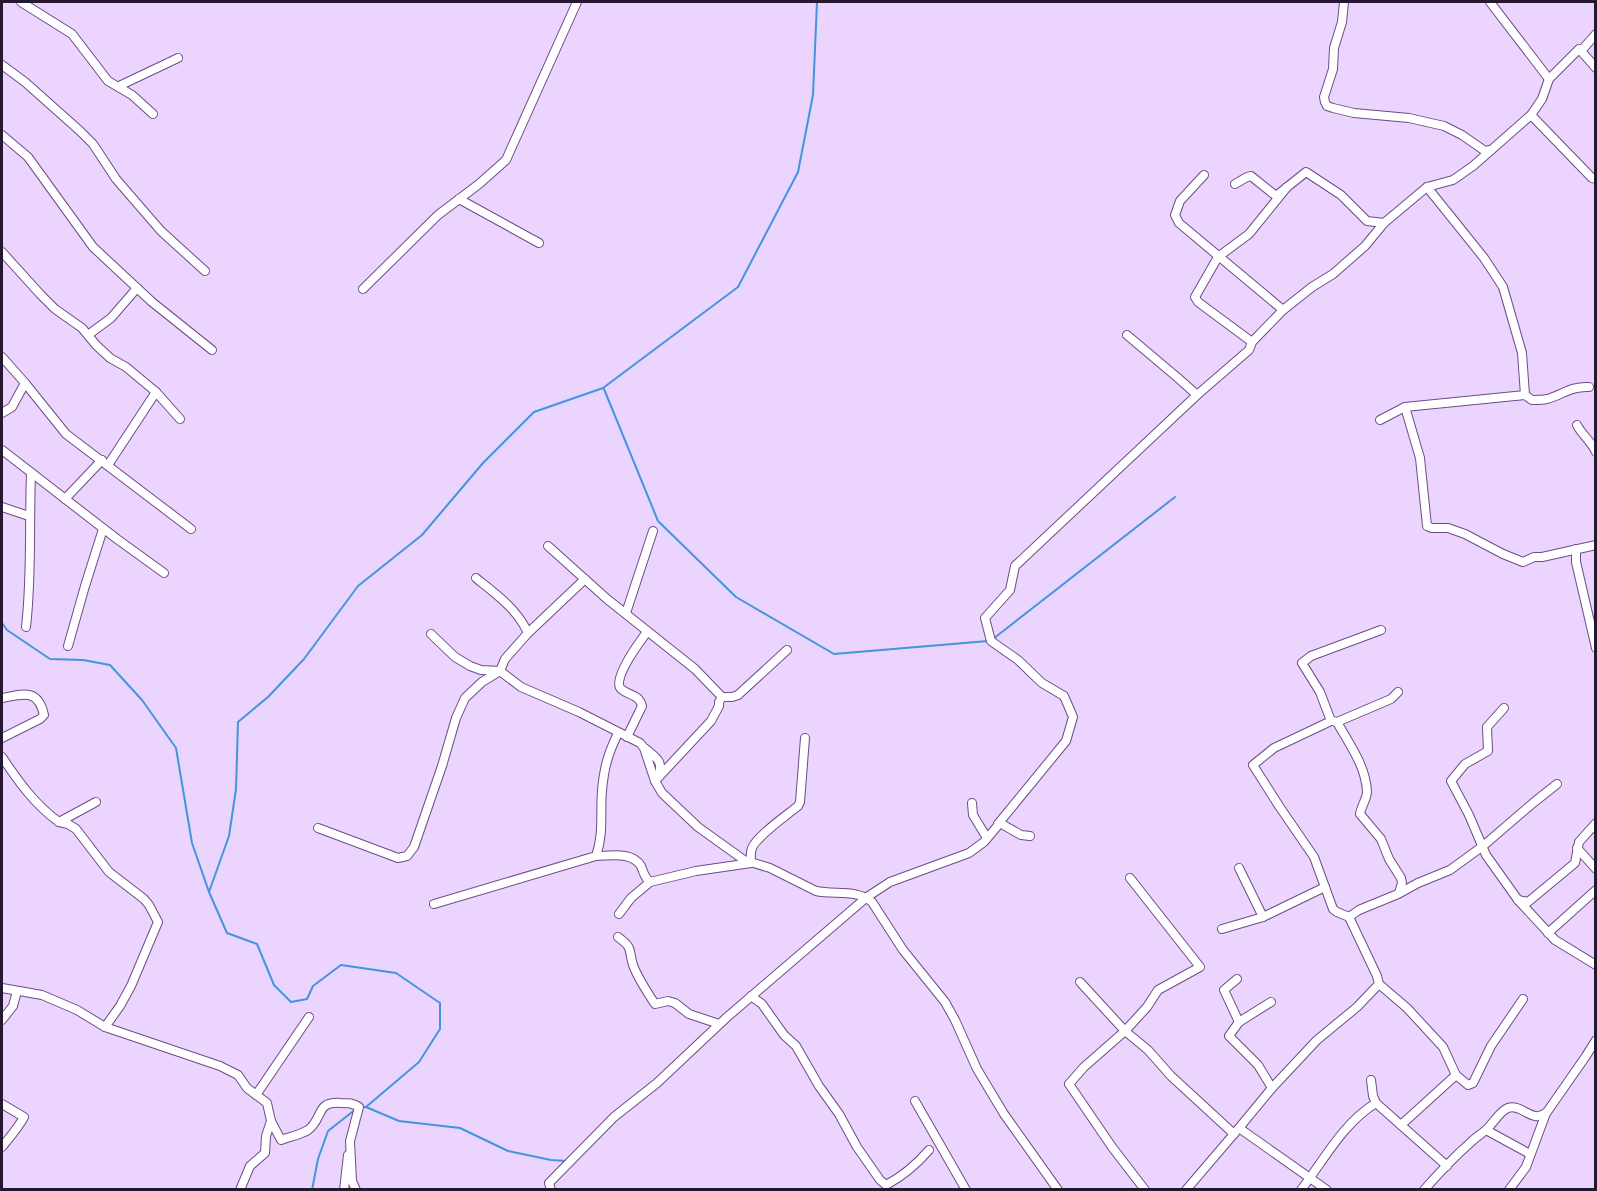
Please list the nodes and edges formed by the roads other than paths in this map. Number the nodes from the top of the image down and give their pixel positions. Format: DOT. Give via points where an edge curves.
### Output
graph roads {
  1 [pos="21,2"];
  2 [pos="577,2"];
  3 [pos="1344,2"];
  4 [pos="1490,2"];
  5 [pos="1596,34"];
  6 [pos="1581,51"];
  7 [pos="178,58"];
  8 [pos="2,65"];
  9 [pos="1596,68"];
  10 [pos="1548,79"];
  11 [pos="119,86"];
  12 [pos="153,114"];
  13 [pos="1531,115"];
  14 [pos="2,135"];
  15 [pos="1490,150"];
  16 [pos="1204,175"];
  17 [pos="1596,179"];
  18 [pos="1235,184"];
  19 [pos="1287,187"];
  20 [pos="1427,187"];
  21 [pos="459,199"];
  22 [pos="1384,223"];
  23 [pos="539,243"];
  24 [pos="2,252"];
  25 [pos="1218,257"];
  26 [pos="205,271"];
  27 [pos="137,288"];
  28 [pos="363,289"];
  29 [pos="1283,310"];
  30 [pos="88,335"];
  31 [pos="1127,335"];
  32 [pos="1252,342"];
  33 [pos="212,350"];
  34 [pos="2,357"];
  35 [pos="25,383"];
  36 [pos="1589,387"];
  37 [pos="156,392"];
  38 [pos="1197,395"];
  39 [pos="1525,395"];
  40 [pos="1405,407"];
  41 [pos="2,413"];
  42 [pos="180,419"];
  43 [pos="1380,420"];
  44 [pos="1577,425"];
  45 [pos="2,450"];
  46 [pos="1596,452"];
  47 [pos="105,463"];
  48 [pos="32,473"];
  49 [pos="65,499"];
  50 [pos="2,507"];
  51 [pos="29,516"];
  52 [pos="103,529"];
  53 [pos="191,529"];
  54 [pos="653,531"];
  55 [pos="1596,545"];
  56 [pos="548,546"];
  57 [pos="1576,549"];
  58 [pos="164,573"];
  59 [pos="476,578"];
  60 [pos="585,579"];
  61 [pos="626,613"];
  62 [pos="26,627"];
  63 [pos="1381,630"];
  64 [pos="647,632"];
  65 [pos="528,633"];
  66 [pos="431,634"];
  67 [pos="68,646"];
  68 [pos="1596,648"];
  69 [pos="787,651"];
  70 [pos="500,671"];
  71 [pos="1398,692"];
  72 [pos="722,697"];
  73 [pos="2,699"];
  74 [pos="1504,708"];
  75 [pos="1334,722"];
  76 [pos="618,733"];
  77 [pos="627,737"];
  78 [pos="2,738"];
  79 [pos="805,738"];
  80 [pos="2,757"];
  81 [pos="657,779"];
  82 [pos="1557,784"];
  83 [pos="96,802"];
  84 [pos="972,803"];
  85 [pos="59,822"];
  86 [pos="1596,823"];
  87 [pos="999,824"];
  88 [pos="318,828"];
  89 [pos="1030,836"];
  90 [pos="987,838"];
  91 [pos="1483,846"];
  92 [pos="1577,848"];
  93 [pos="596,856"];
  94 [pos="751,863"];
  95 [pos="1239,868"];
  96 [pos="1596,869"];
  97 [pos="1130,878"];
  98 [pos="650,882"];
  99 [pos="1325,887"];
  100 [pos="1596,890"];
  101 [pos="1398,894"];
  102 [pos="867,897"];
  103 [pos="1518,900"];
  104 [pos="434,904"];
  105 [pos="619,914"];
  106 [pos="1263,916"];
  107 [pos="1349,917"];
  108 [pos="1222,929"];
  109 [pos="1548,933"];
  110 [pos="618,937"];
  111 [pos="1596,965"];
  112 [pos="1237,979"];
  113 [pos="1080,982"];
  114 [pos="1379,984"];
  115 [pos="2,988"];
  116 [pos="17,990"];
  117 [pos="751,996"];
  118 [pos="1523,999"];
  119 [pos="1271,1002"];
  120 [pos="309,1017"];
  121 [pos="2,1020"];
  122 [pos="1239,1022"];
  123 [pos="719,1024"];
  124 [pos="105,1027"];
  125 [pos="1125,1031"];
  126 [pos="1596,1040"];
  127 [pos="1456,1075"];
  128 [pos="1371,1080"];
  129 [pos="1272,1088"];
  130 [pos="255,1095"];
  131 [pos="915,1101"];
  132 [pos="1376,1103"];
  133 [pos="2,1104"];
  134 [pos="1547,1112"];
  135 [pos="271,1121"];
  136 [pos="1401,1125"];
  137 [pos="1236,1131"];
  138 [pos="1486,1131"];
  139 [pos="2,1147"];
  140 [pos="351,1149"];
  141 [pos="929,1149"];
  142 [pos="1530,1154"];
  143 [pos="1447,1166"];
  144 [pos="1310,1178"];
  145 [pos="240,1190"];
  146 [pos="344,1190"];
  147 [pos="356,1190"];
  148 [pos="551,1190"];
  149 [pos="966,1190"];
  150 [pos="1058,1190"];
  151 [pos="1145,1190"];
  152 [pos="1186,1190"];
  153 [pos="1301,1190"];
  154 [pos="1327,1190"];
  155 [pos="1424,1190"];
  156 [pos="1509,1190"];
  1 -- 11 [label="street" via="72,34 108,81"];
  2 -- 21 [label="street" via="506,160"];
  3 -- 15 [label="street" via="1333,69 1324,97 1328,106 1444,126 1485,151"];
  4 -- 10 [label="street"];
  5 -- 6 [label="street"];
  6 -- 9 [label="street"];
  6 -- 10 [label="street"];
  7 -- 11 [label="street"];
  8 -- 26 [label="street" via="93,144 116,179 161,231"];
  10 -- 13 [label="street" via="1542,99"];
  11 -- 12 [label="street"];
  13 -- 15 [label="street"];
  13 -- 17 [label="street"];
  14 -- 27 [label="street" via="28,157 93,247"];
  15 -- 20 [label="street" via="1453,180"];
  16 -- 25 [label="street" via="1180,201 1174,215"];
  18 -- 19 [label="street" via="1251,176 1276,196"];
  19 -- 22 [label="street" via="1306,172 1341,195 1367,221"];
  19 -- 25 [label="street" via="1249,234"];
  20 -- 22 [label="street"];
  20 -- 39 [label="street" via="1503,287 1522,353"];
  21 -- 23 [label="street"];
  21 -- 28 [label="street"];
  22 -- 29 [label="street" via="1348,262"];
  24 -- 30 [label="street" via="39,294"];
  25 -- 29 [label="street"];
  25 -- 32 [label="street" via="1195,297"];
  27 -- 30 [label="street" via="111,318"];
  27 -- 33 [label="street"];
  29 -- 32 [label="street"];
  30 -- 37 [label="street" via="110,358"];
  31 -- 38 [label="street"];
  32 -- 38 [label="street" via="1249,350"];
  34 -- 35 [label="street"];
  35 -- 41 [label="street" via="12,407"];
  35 -- 47 [label="street" via="66,434"];
  36 -- 39 [label="street" via="1565,390 1546,399 1532,400"];
  37 -- 42 [label="street"];
  37 -- 47 [label="street"];
  38 -- 87 [label="street" via="1015,566 1010,590 985,618 991,641 1064,696 1073,717 1066,741"];
  39 -- 40 [label="street"];
  40 -- 43 [label="street"];
  40 -- 57 [label="street" via="1420,458 1427,526 1465,534 1523,562"];
  44 -- 46 [label="street"];
  45 -- 48 [label="street"];
  47 -- 49 [label="street"];
  47 -- 53 [label="street"];
  48 -- 49 [label="street"];
  48 -- 51 [label="street"];
  49 -- 52 [label="street"];
  50 -- 51 [label="street"];
  51 -- 62 [label="street"];
  52 -- 58 [label="street"];
  52 -- 67 [label="street"];
  54 -- 61 [label="street"];
  55 -- 57 [label="street"];
  56 -- 60 [label="street"];
  57 -- 68 [label="street"];
  59 -- 65 [label="street" via="515,612"];
  60 -- 61 [label="street"];
  60 -- 65 [label="street"];
  61 -- 64 [label="street"];
  63 -- 75 [label="street" via="1302,663"];
  64 -- 72 [label="street"];
  64 -- 77 [label="street" via="629,656 618,685 636,696 642,706"];
  65 -- 70 [label="street" via="505,658"];
  66 -- 70 [label="street" via="470,666"];
  69 -- 72 [label="street" via="738,694"];
  70 -- 76 [label="street" via="522,687"];
  70 -- 88 [label="street" via="465,698 414,847 407,856 398,858"];
  71 -- 75 [label="street" via="1391,699"];
  72 -- 81 [label="street" via="711,721"];
  73 -- 78 [label="street" via="30,694 44,716"];
  74 -- 91 [label="street" via="1487,727 1488,751 1465,764 1451,781"];
  75 -- 99 [label="street" via="1274,748 1253,765 1314,857"];
  75 -- 101 [label="street" via="1363,768 1367,794 1360,814 1381,839 1401,878"];
  76 -- 77 [label="street"];
  76 -- 93 [label="street" via="606,760 601,841"];
  77 -- 81 [label="street" via="640,742"];
  79 -- 94 [label="street" via="801,802 759,838 751,852"];
  80 -- 85 [label="street" via="23,788"];
  81 -- 94 [label="street" via="665,796 698,827"];
  82 -- 91 [label="street"];
  83 -- 85 [label="street"];
  84 -- 90 [label="street" via="973,815"];
  85 -- 124 [label="street" via="76,829 109,872 144,899 158,922 131,986"];
  86 -- 92 [label="street"];
  87 -- 89 [label="street"];
  87 -- 90 [label="street"];
  90 -- 102 [label="street" via="969,853 890,882"];
  91 -- 101 [label="street" via="1450,870"];
  91 -- 103 [label="street"];
  92 -- 96 [label="street"];
  92 -- 103 [label="street" via="1575,864 1528,902"];
  93 -- 98 [label="street" via="626,855 640,865"];
  93 -- 104 [label="street"];
  94 -- 98 [label="street"];
  94 -- 102 [label="street" via="816,891"];
  95 -- 106 [label="street"];
  97 -- 125 [label="street" via="1200,967 1158,990"];
  98 -- 105 [label="street"];
  99 -- 106 [label="street"];
  99 -- 107 [label="street" via="1334,909"];
  100 -- 109 [label="street"];
  101 -- 107 [label="street"];
  102 -- 117 [label="street"];
  102 -- 150 [label="street" via="945,1002 973,1062"];
  103 -- 109 [label="street"];
  106 -- 108 [label="street"];
  107 -- 114 [label="street"];
  109 -- 111 [label="street"];
  110 -- 123 [label="street" via="629,946 636,972 655,1004 675,1003 689,1014"];
  112 -- 122 [label="street" via="1224,990"];
  113 -- 125 [label="street"];
  114 -- 127 [label="street" via="1443,1047"];
  114 -- 129 [label="street" via="1317,1040"];
  115 -- 116 [label="street"];
  116 -- 121 [label="street" via="13,1006"];
  116 -- 124 [label="street" via="62,1003"];
  117 -- 123 [label="street"];
  117 -- 141 [label="street" via="795,1046 880,1180 886,1185 894,1181"];
  118 -- 127 [label="street" via="1491,1046 1473,1083 1468,1085"];
  119 -- 122 [label="street"];
  120 -- 130 [label="street"];
  122 -- 129 [label="street" via="1229,1036 1258,1065"];
  123 -- 148 [label="street" via="657,1083 614,1117 549,1183"];
  124 -- 130 [label="street" via="220,1066 237,1075"];
  125 -- 137 [label="street"];
  125 -- 151 [label="street" via="1069,1084"];
  126 -- 134 [label="street"];
  127 -- 136 [label="street"];
  128 -- 132 [label="street"];
  129 -- 137 [label="street"];
  130 -- 135 [label="street" via="267,1103"];
  131 -- 149 [label="street"];
  132 -- 136 [label="street"];
  132 -- 144 [label="street" via="1363,1111"];
  133 -- 139 [label="street" via="24,1117"];
  134 -- 138 [label="street" via="1539,1117 1507,1108"];
  134 -- 142 [label="street"];
  135 -- 140 [label="street" via="281,1140 308,1129 327,1103 353,1104 359,1107"];
  135 -- 145 [label="street" via="265,1153 250,1166"];
  136 -- 143 [label="street"];
  137 -- 144 [label="street"];
  137 -- 152 [label="street"];
  138 -- 142 [label="street"];
  138 -- 143 [label="street"];
  140 -- 146 [label="street" via="346,1158"];
  140 -- 147 [label="street"];
  142 -- 156 [label="street" via="1526,1167"];
  143 -- 155 [label="street"];
  144 -- 153 [label="street"];
  144 -- 154 [label="street"];
}
